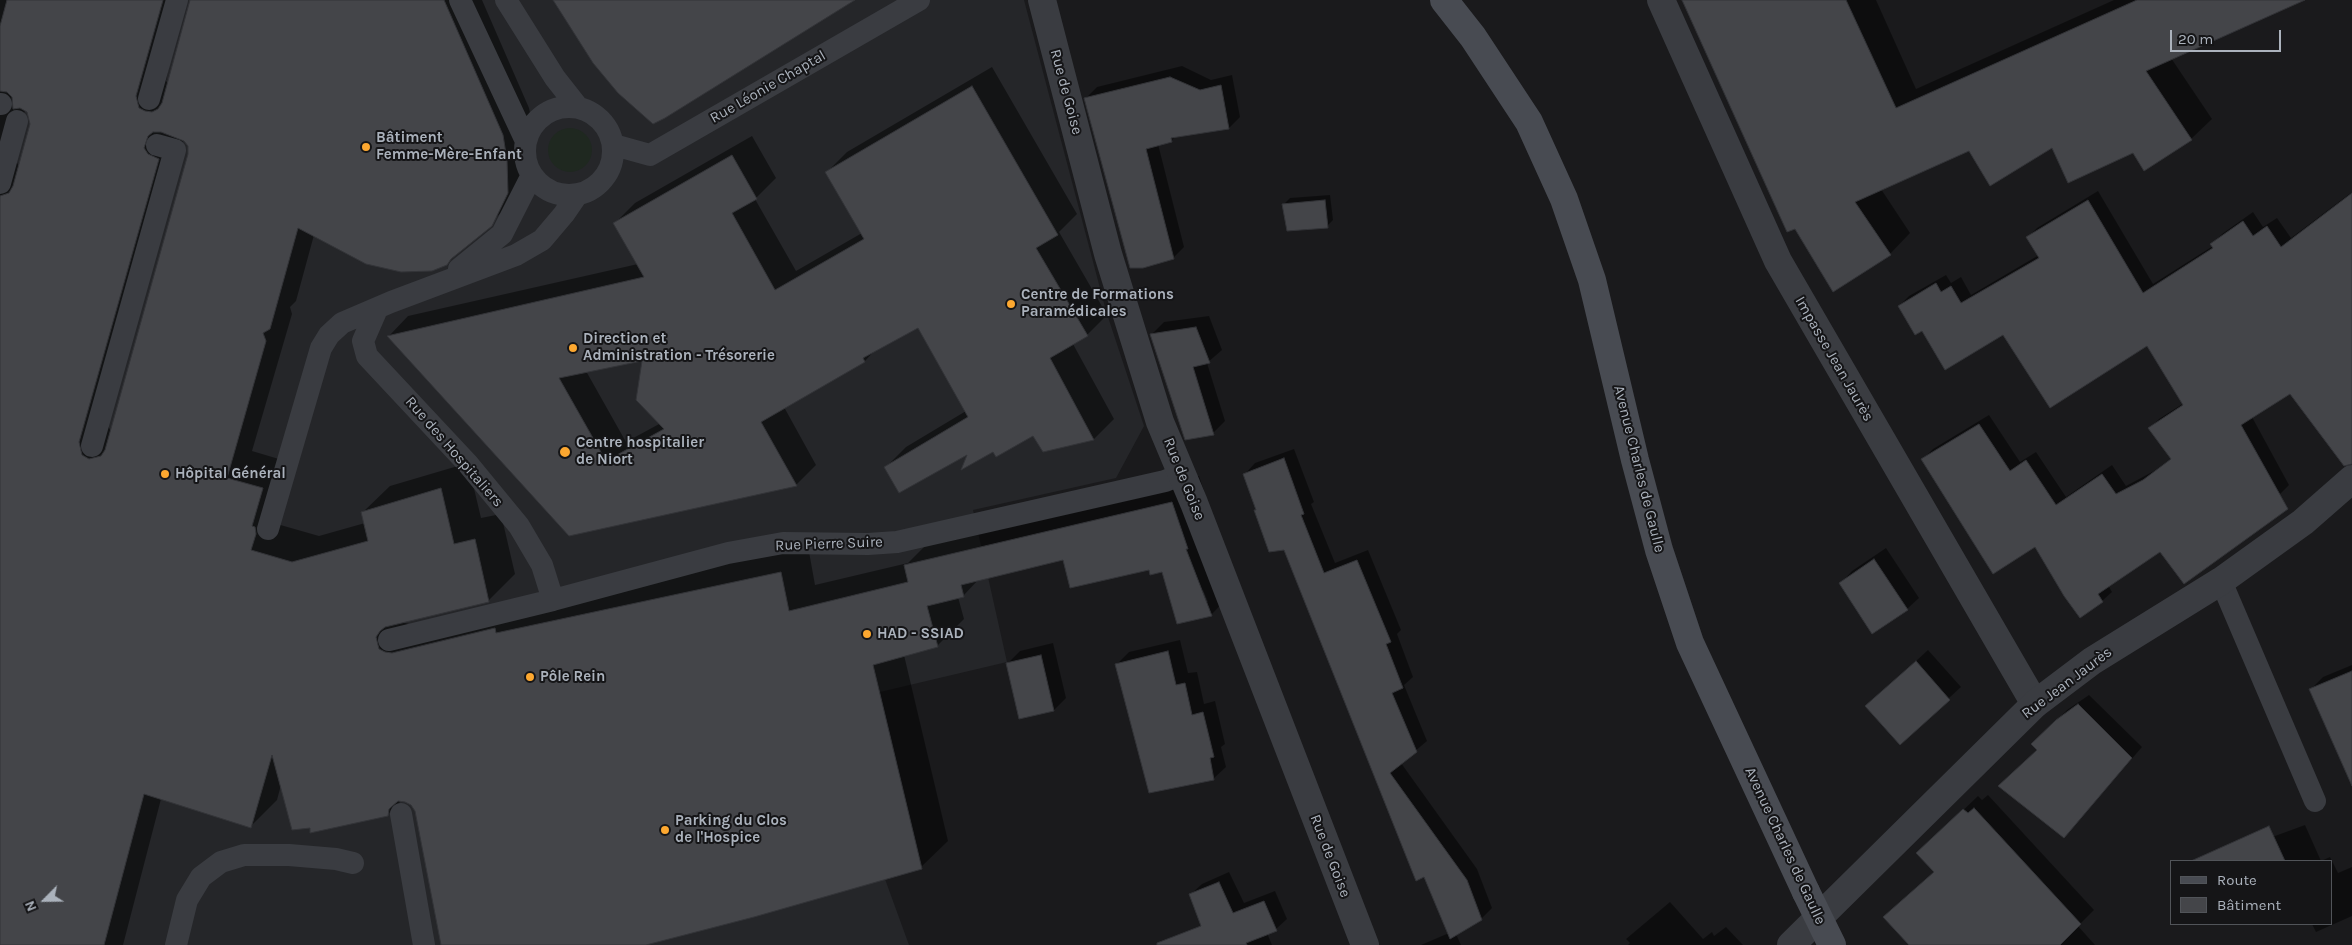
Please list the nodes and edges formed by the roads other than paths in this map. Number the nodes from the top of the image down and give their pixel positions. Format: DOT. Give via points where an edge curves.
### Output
graph roads {
  1 [pos="177,0"];
  2 [pos="460,0"];
  3 [pos="506,0"];
  4 [pos="919,0"];
  5 [pos="1042,0"];
  6 [pos="1444,0"];
  7 [pos="1661,0"];
  8 [pos="149,99"];
  9 [pos="577,106"];
  10 [pos="18,121"];
  11 [pos="526,141"];
  12 [pos="157,145"];
  13 [pos="614,145"];
  14 [pos="532,175"];
  15 [pos="0,183"];
  16 [pos="577,195"];
  17 [pos="436,284"];
  18 [pos="377,309"];
  19 [pos="92,446"];
  20 [pos="1182,474"];
  21 [pos="2352,478"];
  22 [pos="268,529"];
  23 [pos="2221,581"];
  24 [pos="554,600"];
  25 [pos="389,640"];
  26 [pos="2035,704"];
  27 [pos="2315,801"];
  28 [pos="401,814"];
  29 [pos="353,863"];
  30 [pos="176,945"];
  31 [pos="424,945"];
  32 [pos="1365,945"];
  33 [pos="1791,945"];
  34 [pos="1832,945"];
  1 -- 8 [label="lane"];
  2 -- 11 [label="lane"];
  3 -- 9 [label="lane" via="555,78"];
  4 -- 13 [label="lane, Rue Léonie Chaptal" via="650,155"];
  5 -- 20 [label="street, Rue de Goise" via="1108,254 1160,422"];
  6 -- 34 [label="main road, Avenue Charles de Gaulle, bridge" via="1473,36 1528,122 1564,199 1592,280 1654,532 1690,643"];
  7 -- 26 [label="street, Impasse Jean Jaurès" via="1778,261"];
  9 -- 11 [label="lane" via="550,110 530,128"];
  9 -- 13 [label="lane" via="602,120"];
  10 -- 15 [label="lane"];
  11 -- 14 [label="lane" via="525,153"];
  12 -- 19 [label="lane" via="175,150"];
  13 -- 16 [label="lane" via="609,172 601,183"];
  14 -- 16 [label="lane" via="551,192"];
  14 -- 17 [label="lane" via="502,234"];
  16 -- 17 [label="lane" via="542,240 516,255"];
  17 -- 18 [label="lane"];
  18 -- 22 [label="lane" via="342,324 329,335 321,348"];
  18 -- 24 [label="lane, Rue des Hospitaliers" via="363,341 367,356 468,464 519,526 542,565"];
  20 -- 24 [label="lane, Rue Pierre Suire" via="1165,481 897,542 783,543 728,553"];
  20 -- 32 [label="street, Rue de Goise"];
  21 -- 23 [label="street, Rue Jean Jaurès" via="2303,522"];
  23 -- 26 [label="street, Rue Jean Jaurès" via="2092,661"];
  23 -- 27 [label="lane"];
  24 -- 25 [label="lane, Rue Pierre Suire"];
  26 -- 33 [label="street, Rue Jean Jaurès"];
  28 -- 31 [label="lane"];
  29 -- 30 [label="lane" via="289,854 244,855 221,862 201,877 188,900"];
}
